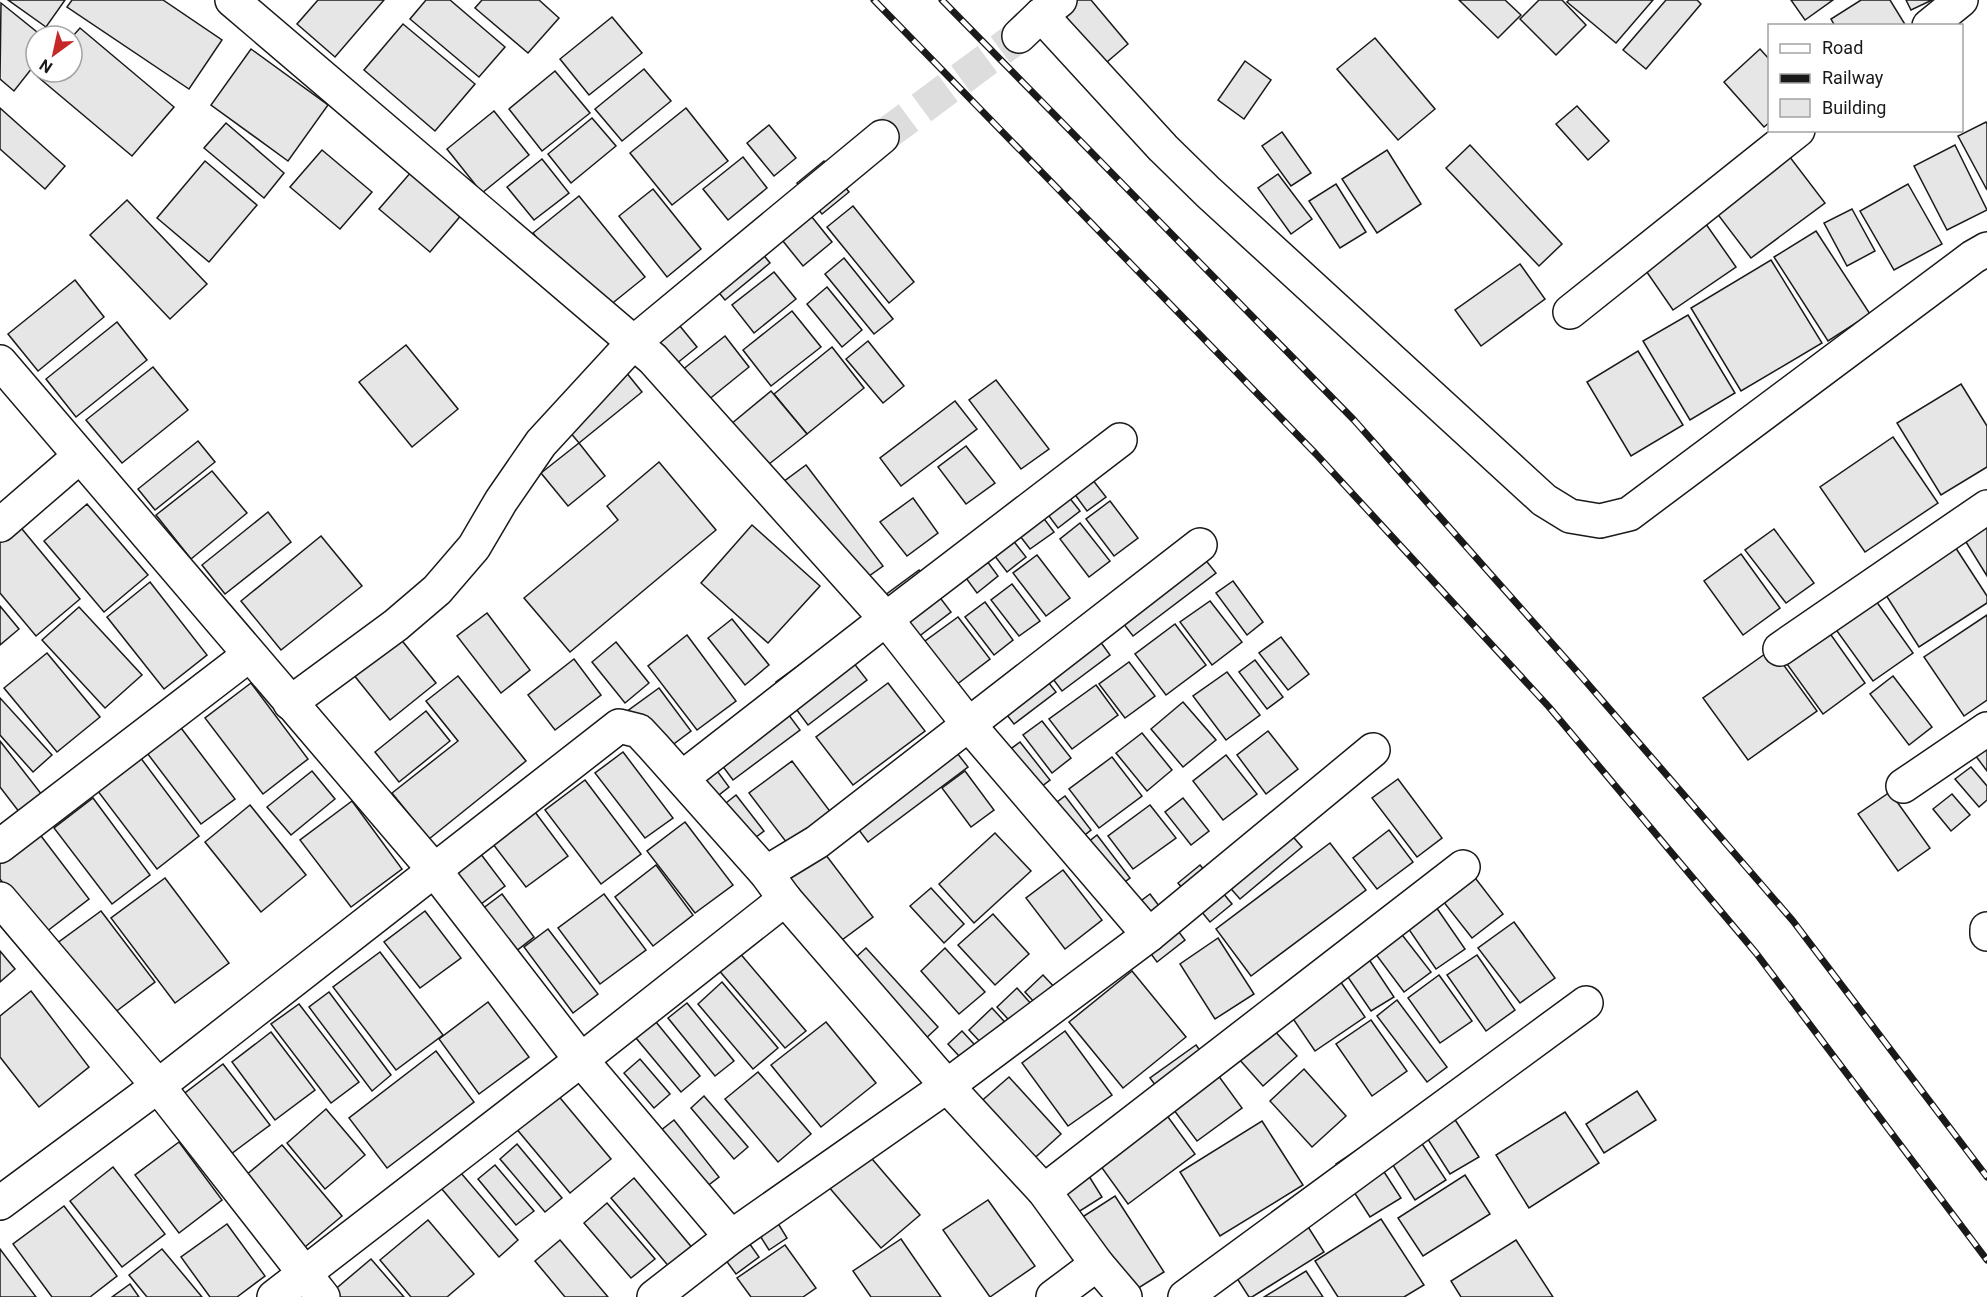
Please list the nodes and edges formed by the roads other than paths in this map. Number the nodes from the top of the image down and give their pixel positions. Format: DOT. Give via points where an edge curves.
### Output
graph roads {
  1 [pos="232,0"];
  2 [pos="1961,0"];
  3 [pos="1040,17"];
  4 [pos="1931,24"];
  5 [pos="1795,132"];
  6 [pos="882,137"];
  7 [pos="1987,249"];
  8 [pos="1570,312"];
  9 [pos="633,343"];
  10 [pos="0,362"];
  11 [pos="1120,440"];
  12 [pos="80,456"];
  13 [pos="1987,507"];
  14 [pos="0,525"];
  15 [pos="1200,545"];
  16 [pos="886,619"];
  17 [pos="1780,649"];
  18 [pos="249,655"];
  19 [pos="290,703"];
  20 [pos="969,725"];
  21 [pos="1987,729"];
  22 [pos="1373,750"];
  23 [pos="682,778"];
  24 [pos="1904,786"];
  25 [pos="0,846"];
  26 [pos="1463,867"];
  27 [pos="435,871"];
  28 [pos="775,886"];
  29 [pos="0,898"];
  30 [pos="1987,929"];
  31 [pos="1987,934"];
  32 [pos="1149,935"];
  33 [pos="1586,1003"];
  34 [pos="581,1060"];
  35 [pos="158,1086"];
  36 [pos="947,1086"];
  37 [pos="1044,1191"];
  38 [pos="0,1203"];
  39 [pos="731,1237"];
  40 [pos="1097,1264"];
  41 [pos="314,1286"];
  42 [pos="274,1297"];
  43 [pos="654,1297"];
  44 [pos="1053,1297"];
  45 [pos="1125,1297"];
  46 [pos="1185,1297"];
  1 -- 9 [label="street"];
  2 -- 4 [label="street"];
  3 -- 7 [label="street" via="1208,192 1545,500 1570,516 1600,521 1629,514"];
  5 -- 8 [label="street"];
  6 -- 9 [label="street"];
  9 -- 16 [label="street" via="653,359"];
  9 -- 19 [label="street" via="541,443 474,547 437,590"];
  10 -- 12 [label="street"];
  11 -- 16 [label="street"];
  12 -- 14 [label="street"];
  12 -- 18 [label="street"];
  13 -- 17 [label="street"];
  15 -- 20 [label="street"];
  16 -- 20 [label="street"];
  16 -- 23 [label="street"];
  18 -- 19 [label="street"];
  18 -- 25 [label="street"];
  19 -- 27 [label="street"];
  20 -- 28 [label="street" via="817,842"];
  20 -- 32 [label="street"];
  21 -- 24 [label="street"];
  22 -- 32 [label="street"];
  23 -- 27 [label="street" via="639,731 619,726"];
  23 -- 28 [label="street"];
  26 -- 37 [label="street"];
  27 -- 34 [label="street"];
  27 -- 35 [label="street"];
  28 -- 34 [label="street"];
  28 -- 36 [label="street"];
  29 -- 35 [label="street"];
  30 -- 31 [label="street"];
  32 -- 36 [label="street"];
  33 -- 46 [label="street"];
  34 -- 39 [label="street"];
  34 -- 41 [label="street"];
  35 -- 38 [label="street"];
  35 -- 41 [label="street"];
  36 -- 37 [label="street"];
  36 -- 39 [label="street"];
  37 -- 40 [label="street"];
  39 -- 43 [label="street"];
  40 -- 44 [label="street"];
  40 -- 45 [label="street"];
  41 -- 42 [label="street"];
}
